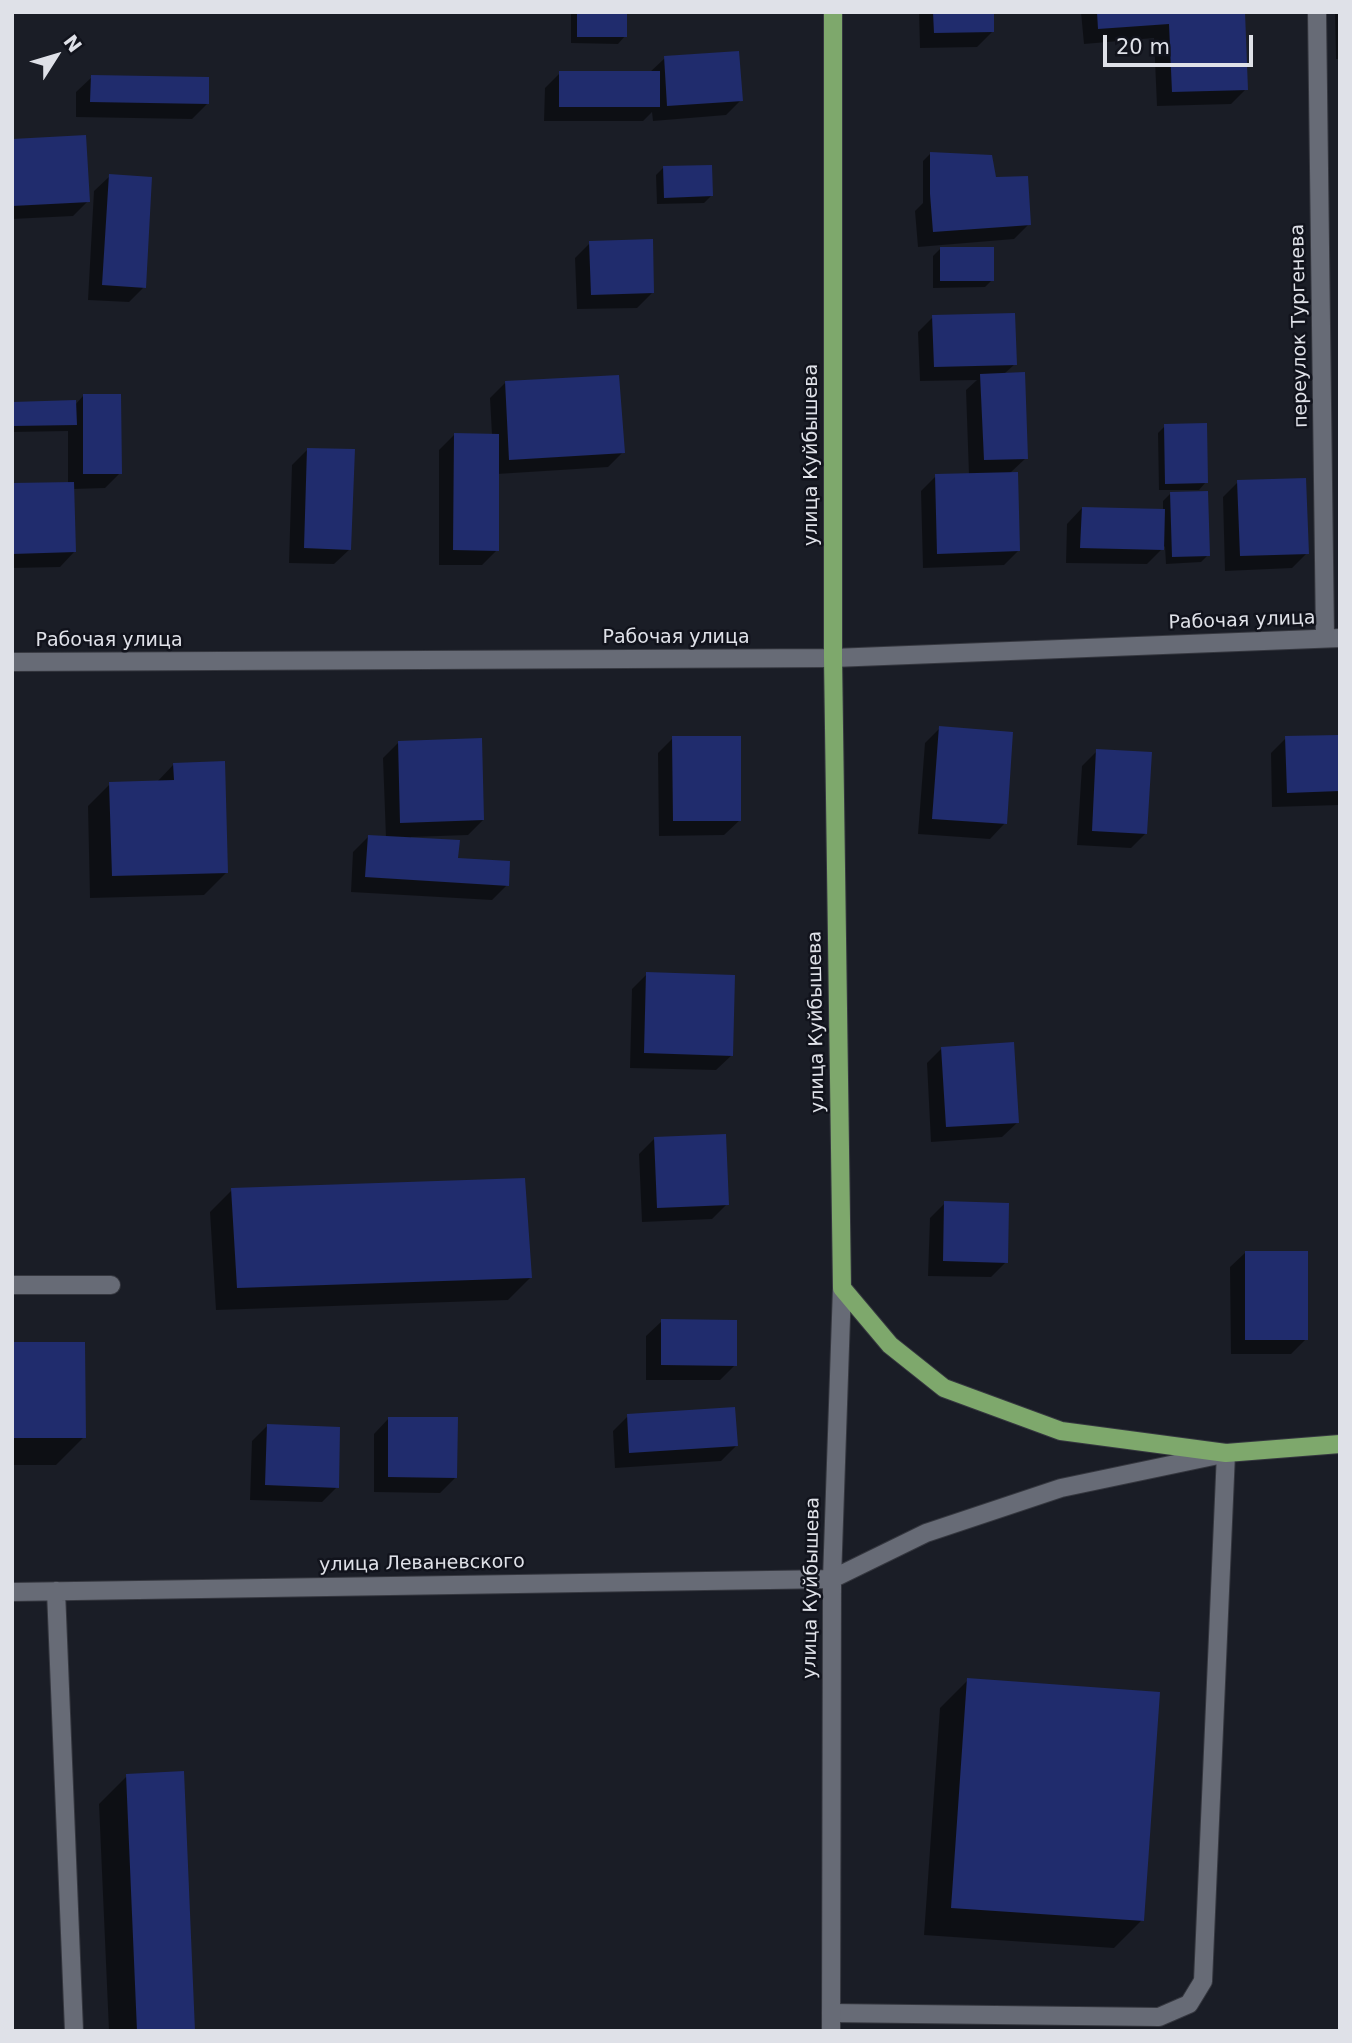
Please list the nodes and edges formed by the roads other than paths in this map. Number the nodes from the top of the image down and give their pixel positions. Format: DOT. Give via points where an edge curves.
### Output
graph roads {
  1 [pos="833,12"];
  2 [pos="1317,12"];
  3 [pos="1332,638"];
  4 [pos="833,658"];
  5 [pos="12,662"];
  6 [pos="12,1285"];
  7 [pos="111,1285"];
  8 [pos="842,1288"];
  9 [pos="1340,1444"];
  10 [pos="1226,1453"];
  11 [pos="832,1579"];
  12 [pos="56,1591"];
  13 [pos="12,1592"];
  14 [pos="831,2022"];
  15 [pos="74,2031"];
  1 -- 4 [label="main road, улица Куйбышева"];
  2 -- 3 [label="street, переулок Тургенева"];
  3 -- 4 [label="street, Рабочая улица"];
  4 -- 5 [label="street, Рабочая улица"];
  4 -- 8 [label="main road, улица Куйбышева"];
  6 -- 7 [label="street"];
  8 -- 10 [label="main road" via="890,1345 944,1388 1061,1432"];
  8 -- 11 [label="street, улица Куйбышева"];
  9 -- 10 [label="main road"];
  10 -- 11 [label="street" via="1061,1488 926,1533"];
  10 -- 14 [label="street" via="1203,1981 1189,2004 1159,2017"];
  11 -- 12 [label="street, улица Леваневского"];
  11 -- 14 [label="street, улица Куйбышева"];
  12 -- 13 [label="street, улица Леваневского"];
  12 -- 15 [label="street"];
}
